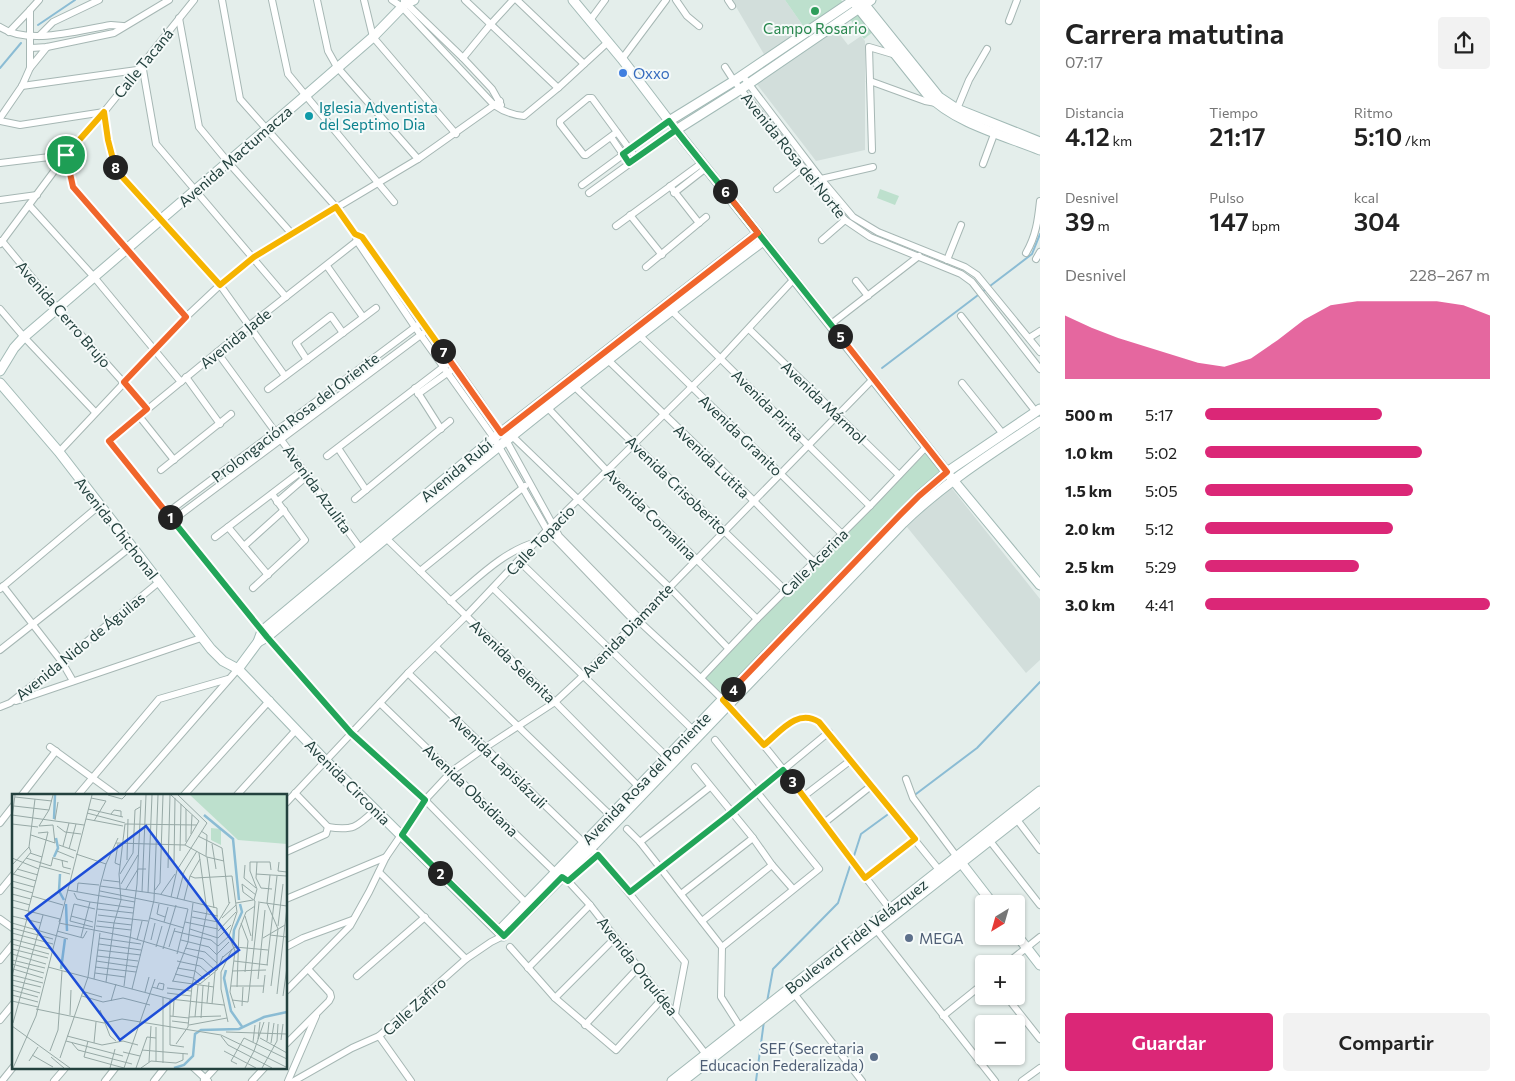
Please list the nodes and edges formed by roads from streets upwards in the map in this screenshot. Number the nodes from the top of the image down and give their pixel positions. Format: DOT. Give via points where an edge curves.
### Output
graph roads {
  1 [pos="39,0"];
  2 [pos="99,0"];
  3 [pos="169,0"];
  4 [pos="194,0"];
  5 [pos="222,0"];
  6 [pos="272,0"];
  7 [pos="317,0"];
  8 [pos="364,0"];
  9 [pos="392,0"];
  10 [pos="464,0"];
  11 [pos="515,0"];
  12 [pos="573,0"];
  13 [pos="605,0"];
  14 [pos="666,0"];
  15 [pos="676,0"];
  16 [pos="1017,0"];
  17 [pos="406,2"];
  18 [pos="859,2"];
  19 [pos="30,10"];
  20 [pos="179,18"];
  21 [pos="591,19"];
  22 [pos="1009,20"];
  23 [pos="490,25"];
  24 [pos="123,26"];
  25 [pos="699,26"];
  26 [pos="0,27"];
  27 [pos="9,32"];
  28 [pos="30,36"];
  29 [pos="39,36"];
  30 [pos="373,37"];
  31 [pos="608,42"];
  32 [pos="47,47"];
  33 [pos="31,48"];
  34 [pos="987,49"];
  35 [pos="897,56"];
  36 [pos="463,58"];
  37 [pos="622,59"];
  38 [pos="584,64"];
  39 [pos="140,67"];
  40 [pos="337,67"];
  41 [pos="725,67"];
  42 [pos="30,68"];
  43 [pos="742,75"];
  44 [pos="734,81"];
  45 [pos="870,81"];
  46 [pos="749,83"];
  47 [pos="22,86"];
  48 [pos="558,88"];
  49 [pos="741,89"];
  50 [pos="306,96"];
  51 [pos="497,103"];
  52 [pos="936,103"];
  53 [pos="957,109"];
  54 [pos="104,112"];
  55 [pos="0,119"];
  56 [pos="669,121"];
  57 [pos="267,128"];
  58 [pos="996,129"];
  59 [pos="676,130"];
  60 [pos="456,134"];
  61 [pos="614,134"];
  62 [pos="1040,142"];
  63 [pos="630,149"];
  64 [pos="872,150"];
  65 [pos="1040,150"];
  66 [pos="623,154"];
  67 [pos="66,155"];
  68 [pos="636,158"];
  69 [pos="418,159"];
  70 [pos="228,162"];
  71 [pos="0,163"];
  72 [pos="629,163"];
  73 [pos="983,164"];
  74 [pos="704,165"];
  75 [pos="873,167"];
  76 [pos="803,168"];
  77 [pos="821,179"];
  78 [pos="378,182"];
  79 [pos="582,185"];
  80 [pos="670,186"];
  81 [pos="777,189"];
  82 [pos="195,190"];
  83 [pos="589,192"];
  84 [pos="674,192"];
  85 [pos="36,195"];
  86 [pos="0,200"];
  87 [pos="1040,201"];
  88 [pos="394,202"];
  89 [pos="29,205"];
  90 [pos="336,207"];
  91 [pos="630,216"];
  92 [pos="706,217"];
  93 [pos="161,220"];
  94 [pos="845,220"];
  95 [pos="698,223"];
  96 [pos="961,225"];
  97 [pos="616,226"];
  98 [pos="292,234"];
  99 [pos="358,237"];
  100 [pos="761,237"];
  101 [pos="822,240"];
  102 [pos="1,242"];
  103 [pos="125,249"];
  104 [pos="924,251"];
  105 [pos="1026,252"];
  106 [pos="1040,252"];
  107 [pos="662,255"];
  108 [pos="254,257"];
  109 [pos="918,257"];
  110 [pos="1036,259"];
  111 [pos="948,260"];
  112 [pos="327,266"];
  113 [pos="646,267"];
  114 [pos="94,277"];
  115 [pos="794,279"];
  116 [pos="856,281"];
  117 [pos="220,285"];
  118 [pos="868,296"];
  119 [pos="286,297"];
  120 [pos="668,307"];
  121 [pos="376,308"];
  122 [pos="0,309"];
  123 [pos="58,309"];
  124 [pos="961,316"];
  125 [pos="186,317"];
  126 [pos="363,317"];
  127 [pos="422,322"];
  128 [pos="831,324"];
  129 [pos="250,325"];
  130 [pos="415,327"];
  131 [pos="749,329"];
  132 [pos="428,330"];
  133 [pos="1040,331"];
  134 [pos="342,333"];
  135 [pos="421,335"];
  136 [pos="640,335"];
  137 [pos="24,337"];
  138 [pos="1029,338"];
  139 [pos="155,350"];
  140 [pos="217,352"];
  141 [pos="1040,352"];
  142 [pos="721,358"];
  143 [pos="307,360"];
  144 [pos="608,360"];
  145 [pos="453,364"];
  146 [pos="446,369"];
  147 [pos="1040,369"];
  148 [pos="0,371"];
  149 [pos="285,376"];
  150 [pos="183,379"];
  151 [pos="346,379"];
  152 [pos="873,379"];
  153 [pos="124,382"];
  154 [pos="0,383"];
  155 [pos="571,383"];
  156 [pos="962,384"];
  157 [pos="352,386"];
  158 [pos="692,387"];
  159 [pos="268,389"];
  160 [pos="417,391"];
  161 [pos="547,407"];
  162 [pos="147,409"];
  163 [pos="95,412"];
  164 [pos="231,414"];
  165 [pos="1038,414"];
  166 [pos="664,415"];
  167 [pos="139,416"];
  168 [pos="837,416"];
  169 [pos="450,421"];
  170 [pos="220,424"];
  171 [pos="440,429"];
  172 [pos="276,432"];
  173 [pos="1003,434"];
  174 [pos="503,437"];
  175 [pos="281,439"];
  176 [pos="635,445"];
  177 [pos="808,446"];
  178 [pos="927,446"];
  179 [pos="338,448"];
  180 [pos="59,452"];
  181 [pos="326,456"];
  182 [pos="174,460"];
  183 [pos="161,470"];
  184 [pos="608,472"];
  185 [pos="947,472"];
  186 [pos="305,473"];
  187 [pos="781,473"];
  188 [pos="899,475"];
  189 [pos="953,480"];
  190 [pos="530,482"];
  191 [pos="522,487"];
  192 [pos="366,490"];
  193 [pos="436,491"];
  194 [pos="272,494"];
  195 [pos="355,499"];
  196 [pos="579,501"];
  197 [pos="754,501"];
  198 [pos="278,502"];
  199 [pos="100,505"];
  200 [pos="870,506"];
  201 [pos="284,510"];
  202 [pos="167,513"];
  203 [pos="173,520"];
  204 [pos="228,527"];
  205 [pos="550,528"];
  206 [pos="725,531"];
  207 [pos="842,534"];
  208 [pos="214,537"];
  209 [pos="386,538"];
  210 [pos="537,542"];
  211 [pos="132,546"];
  212 [pos="244,546"];
  213 [pos="363,552"];
  214 [pos="697,559"];
  215 [pos="519,560"];
  216 [pos="814,562"];
  217 [pos="420,571"];
  218 [pos="268,575"];
  219 [pos="159,582"];
  220 [pos="1040,585"];
  221 [pos="668,587"];
  222 [pos="1,588"];
  223 [pos="252,588"];
  224 [pos="493,588"];
  225 [pos="786,591"];
  226 [pos="830,594"];
  227 [pos="450,601"];
  228 [pos="466,616"];
  229 [pos="757,619"];
  230 [pos="639,622"];
  231 [pos="32,625"];
  232 [pos="265,634"];
  233 [pos="201,638"];
  234 [pos="436,647"];
  235 [pos="610,648"];
  236 [pos="728,648"];
  237 [pos="0,650"];
  238 [pos="62,662"];
  239 [pos="238,669"];
  240 [pos="408,673"];
  241 [pos="584,675"];
  242 [pos="701,678"];
  243 [pos="228,679"];
  244 [pos="73,682"];
  245 [pos="270,700"];
  246 [pos="555,702"];
  247 [pos="725,702"];
  248 [pos="10,703"];
  249 [pos="380,703"];
  250 [pos="0,707"];
  251 [pos="519,726"];
  252 [pos="296,730"];
  253 [pos="693,730"];
  254 [pos="829,732"];
  255 [pos="351,733"];
  256 [pos="715,740"];
  257 [pos="764,745"];
  258 [pos="486,747"];
  259 [pos="667,757"];
  260 [pos="325,760"];
  261 [pos="851,760"];
  262 [pos="695,767"];
  263 [pos="783,770"];
  264 [pos="452,771"];
  265 [pos="92,777"];
  266 [pos="906,778"];
  267 [pos="638,786"];
  268 [pos="871,786"];
  269 [pos="710,787"];
  270 [pos="1040,791"];
  271 [pos="756,792"];
  272 [pos="295,793"];
  273 [pos="23,794"];
  274 [pos="79,794"];
  275 [pos="115,794"];
  276 [pos="129,794"];
  277 [pos="185,794"];
  278 [pos="238,794"];
  279 [pos="804,796"];
  280 [pos="425,800"];
  281 [pos="288,801"];
  282 [pos="1040,801"];
  283 [pos="12,808"];
  284 [pos="375,810"];
  285 [pos="731,813"];
  286 [pos="1014,816"];
  287 [pos="613,818"];
  288 [pos="0,823"];
  289 [pos="824,823"];
  290 [pos="328,827"];
  291 [pos="627,829"];
  292 [pos="402,835"];
  293 [pos="752,838"];
  294 [pos="915,839"];
  295 [pos="990,841"];
  296 [pos="640,842"];
  297 [pos="587,845"];
  298 [pos="1040,850"];
  299 [pos="288,851"];
  300 [pos="598,855"];
  301 [pos="386,857"];
  302 [pos="958,858"];
  303 [pos="772,866"];
  304 [pos="661,868"];
  305 [pos="939,869"];
  306 [pos="378,872"];
  307 [pos="12,876"];
  308 [pos="562,876"];
  309 [pos="865,878"];
  310 [pos="793,889"];
  311 [pos="0,891"];
  312 [pos="630,892"];
  313 [pos="681,894"];
  314 [pos="985,895"];
  315 [pos="288,898"];
  316 [pos="590,904"];
  317 [pos="1040,905"];
  318 [pos="529,906"];
  319 [pos="889,908"];
  320 [pos="425,917"];
  321 [pos="0,919"];
  322 [pos="352,920"];
  323 [pos="702,921"];
  324 [pos="874,927"];
  325 [pos="12,928"];
  326 [pos="501,933"];
  327 [pos="1040,937"];
  328 [pos="615,938"];
  329 [pos="12,945"];
  330 [pos="1025,945"];
  331 [pos="288,946"];
  332 [pos="510,947"];
  333 [pos="722,947"];
  334 [pos="1027,948"];
  335 [pos="1018,955"];
  336 [pos="466,959"];
  337 [pos="0,960"];
  338 [pos="1040,965"];
  339 [pos="528,968"];
  340 [pos="638,968"];
  341 [pos="308,969"];
  342 [pos="357,976"];
  343 [pos="288,990"];
  344 [pos="975,990"];
  345 [pos="792,991"];
  346 [pos="555,998"];
  347 [pos="662,999"];
  348 [pos="12,1005"];
  349 [pos="1013,1005"];
  350 [pos="318,1012"];
  351 [pos="675,1014"];
  352 [pos="943,1016"];
  353 [pos="0,1020"];
  354 [pos="585,1025"];
  355 [pos="746,1027"];
  356 [pos="379,1036"];
  357 [pos="1040,1039"];
  358 [pos="288,1042"];
  359 [pos="708,1057"];
  360 [pos="12,1068"];
  361 [pos="65,1068"];
  362 [pos="115,1068"];
  363 [pos="164,1068"];
  364 [pos="194,1068"];
  365 [pos="215,1068"];
  366 [pos="264,1068"];
  367 [pos="1040,1068"];
  368 [pos="206,1080"];
  369 [pos="2,1081"];
  370 [pos="54,1081"];
  371 [pos="104,1081"];
  372 [pos="154,1081"];
  373 [pos="252,1081"];
  374 [pos="288,1081"];
  375 [pos="294,1081"];
  376 [pos="411,1081"];
  377 [pos="672,1081"];
  378 [pos="683,1081"];
  379 [pos="862,1081"];
  380 [pos="996,1081"];
  381 [pos="1022,1081"];
  1 -- 19 [label="street"];
  2 -- 29 [label="street" via="53,22"];
  3 -- 24 [label="street"];
  4 -- 20 [label="street, Calle Tacaná"];
  5 -- 57 [label="street" via="240,99"];
  6 -- 50 [label="street" via="288,74"];
  7 -- 40 [label="street" via="328,51"];
  8 -- 30 [label="street"];
  9 -- 17 [label="street"];
  10 -- 23 [label="street"];
  11 -- 23 [label="street"];
  11 -- 38 [label="street"];
  12 -- 21 [label="street"];
  13 -- 21 [label="street"];
  14 -- 37 [label="street"];
  15 -- 25 [label="street"];
  16 -- 22 [label="street"];
  17 -- 30 [label="street, Avenida Mactumacza"];
  17 -- 36 [label="street"];
  17 -- 51 [label="street"];
  18 -- 35 [label="street"];
  18 -- 43 [label="street"];
  18 -- 46 [label="street"];
  18 -- 53 [label="street" via="939,97"];
  19 -- 27 [label="street"];
  19 -- 28 [label="street"];
  20 -- 39 [label="street, Calle Tacaná"];
  20 -- 70 [label="street" via="199,127"];
  21 -- 31 [label="street"];
  23 -- 36 [label="street"];
  23 -- 48 [label="street"];
  24 -- 29 [label="street"];
  24 -- 32 [label="street" via="114,33"];
  26 -- 27 [label="street"];
  27 -- 28 [label="street"];
  28 -- 29 [label="street"];
  28 -- 33 [label="street"];
  30 -- 40 [label="street, Avenida Mactumacza"];
  30 -- 60 [label="street"];
  31 -- 37 [label="street"];
  31 -- 38 [label="street"];
  32 -- 33 [label="street"];
  32 -- 42 [label="street"];
  33 -- 42 [label="street"];
  34 -- 53 [label="street"];
  35 -- 45 [label="street" via="869,47"];
  35 -- 52 [label="street"];
  36 -- 51 [label="street" via="492,89"];
  37 -- 56 [label="street"];
  38 -- 48 [label="street"];
  39 -- 47 [label="street"];
  39 -- 54 [label="street, Calle Tacaná"];
  39 -- 82 [label="street" via="156,144"];
  40 -- 50 [label="street, Avenida Mactumacza"];
  40 -- 69 [label="street"];
  41 -- 44 [label="street, Avenida Rosa del Norte"];
  42 -- 47 [label="street"];
  43 -- 44 [label="street"];
  43 -- 46 [label="street, Avenida Rosa del Norte"];
  44 -- 49 [label="street, Avenida Rosa del Norte"];
  44 -- 56 [label="street"];
  45 -- 52 [label="street"];
  45 -- 64 [label="street"];
  46 -- 49 [label="street"];
  46 -- 77 [label="street, Avenida Rosa del Norte"];
  47 -- 55 [label="street"];
  48 -- 51 [label="street" via="524,116 504,112"];
  49 -- 59 [label="street"];
  49 -- 76 [label="street, Avenida Rosa del Norte"];
  50 -- 57 [label="street, Avenida Mactumacza"];
  50 -- 78 [label="street"];
  51 -- 60 [label="street"];
  52 -- 58 [label="street" via="956,116"];
  53 -- 58 [label="street"];
  54 -- 55 [label="street" via="20,125"];
  54 -- 67 [label="street, Calle Tacaná"];
  54 -- 93 [label="street" via="116,170"];
  56 -- 59 [label="street"];
  56 -- 63 [label="street"];
  57 -- 70 [label="street, Avenida Mactumacza"];
  57 -- 90 [label="street"];
  58 -- 62 [label="street"];
  58 -- 65 [label="street"];
  58 -- 73 [label="street"];
  59 -- 68 [label="street"];
  59 -- 74 [label="street"];
  60 -- 69 [label="street"];
  61 -- 61 [label="street" via="590,97 560,121 584,155"];
  61 -- 63 [label="street"];
  61 -- 66 [label="street"];
  63 -- 66 [label="street"];
  63 -- 68 [label="street"];
  66 -- 72 [label="street"];
  66 -- 79 [label="street"];
  67 -- 71 [label="street"];
  67 -- 85 [label="street, Calle Tacaná"];
  67 -- 103 [label="street" via="73,187"];
  68 -- 72 [label="street"];
  69 -- 78 [label="street"];
  70 -- 82 [label="street, Avenida Mactumacza"];
  70 -- 98 [label="street"];
  72 -- 83 [label="street"];
  74 -- 80 [label="street"];
  74 -- 84 [label="street"];
  74 -- 100 [label="street"];
  75 -- 77 [label="street"];
  76 -- 81 [label="street"];
  76 -- 94 [label="street, Avenida Rosa del Norte"];
  77 -- 104 [label="street, Avenida Rosa del Norte" via="862,224"];
  78 -- 88 [label="street"];
  78 -- 90 [label="street"];
  80 -- 84 [label="street"];
  80 -- 91 [label="street"];
  82 -- 93 [label="street, Avenida Mactumacza"];
  82 -- 108 [label="street"];
  84 -- 95 [label="street"];
  85 -- 86 [label="street"];
  85 -- 89 [label="street, Calle Tacaná"];
  87 -- 105 [label="street" via="1038,222"];
  89 -- 102 [label="street, Calle Tacaná"];
  89 -- 114 [label="street"];
  90 -- 98 [label="street"];
  90 -- 99 [label="street"];
  91 -- 97 [label="street"];
  91 -- 107 [label="street"];
  92 -- 95 [label="street"];
  93 -- 103 [label="street, Avenida Mactumacza"];
  93 -- 117 [label="street"];
  94 -- 101 [label="street"];
  94 -- 109 [label="street, Avenida Rosa del Norte" via="870,237"];
  95 -- 107 [label="street"];
  96 -- 111 [label="street"];
  98 -- 108 [label="street"];
  99 -- 112 [label="street, Avenida Jade"];
  99 -- 127 [label="street"];
  99 -- 130 [label="street"];
  100 -- 115 [label="street"];
  100 -- 120 [label="street, Avenida Rubí"];
  102 -- 123 [label="street, Avenida Cerro Brujo"];
  103 -- 114 [label="street, Avenida Mactumacza"];
  103 -- 125 [label="street"];
  104 -- 109 [label="street"];
  104 -- 111 [label="street, Avenida Rosa del Norte"];
  106 -- 110 [label="street"];
  107 -- 113 [label="street"];
  108 -- 117 [label="street"];
  108 -- 119 [label="street"];
  109 -- 118 [label="street"];
  109 -- 147 [label="street, Avenida Rosa del Norte" via="961,274 972,282"];
  111 -- 138 [label="street, Avenida Rosa del Norte" via="977,276"];
  112 -- 119 [label="street, Avenida Jade"];
  112 -- 126 [label="street"];
  114 -- 123 [label="street, Avenida Mactumacza"];
  114 -- 139 [label="street"];
  115 -- 128 [label="street"];
  115 -- 131 [label="street, Calle Topacio"];
  116 -- 118 [label="street"];
  117 -- 125 [label="street"];
  117 -- 129 [label="street"];
  118 -- 128 [label="street"];
  119 -- 129 [label="street, Avenida Jade"];
  120 -- 136 [label="street, Avenida Rubí"];
  120 -- 142 [label="street, Avenida Pirita"];
  120 -- 155 [label="street, Avenida Rubí"];
  121 -- 126 [label="street"];
  122 -- 137 [label="street"];
  123 -- 137 [label="street, Avenida Mactumacza"];
  123 -- 153 [label="street, Avenida Cerro Brujo"];
  124 -- 165 [label="street"];
  125 -- 139 [label="street"];
  126 -- 134 [label="street"];
  127 -- 130 [label="street, Prolongación Rosa del Oriente"];
  127 -- 132 [label="street"];
  128 -- 152 [label="street"];
  129 -- 140 [label="street, Avenida Jade"];
  129 -- 149 [label="street"];
  130 -- 135 [label="street"];
  130 -- 151 [label="street, Prolongación Rosa del Oriente"];
  131 -- 142 [label="street, Calle Topacio"];
  131 -- 168 [label="street, Avenida Mármol"];
  132 -- 135 [label="street, Prolongación Rosa del Oriente"];
  132 -- 145 [label="street"];
  133 -- 138 [label="street"];
  134 -- 143 [label="street"];
  134 -- 143 [label="street" via="330,316 296,343"];
  135 -- 146 [label="street"];
  135 -- 157 [label="street, Prolongación Rosa del Oriente"];
  136 -- 144 [label="street, Avenida Rubí"];
  136 -- 158 [label="street, Avenida Granito"];
  137 -- 148 [label="street, Avenida Mactumacza"];
  137 -- 163 [label="street"];
  138 -- 141 [label="street, Avenida Rosa del Norte"];
  139 -- 150 [label="street"];
  139 -- 153 [label="street"];
  140 -- 150 [label="street, Avenida Jade"];
  140 -- 172 [label="street, Avenida Azulita"];
  142 -- 158 [label="street, Calle Topacio"];
  142 -- 177 [label="street, Avenida Pirita"];
  143 -- 149 [label="street"];
  144 -- 155 [label="street, Avenida Rubí"];
  144 -- 166 [label="street, Avenida Lutita"];
  145 -- 146 [label="street"];
  145 -- 174 [label="street"];
  146 -- 160 [label="street"];
  146 -- 174 [label="street"];
  149 -- 159 [label="street"];
  150 -- 162 [label="street, Avenida Jade"];
  150 -- 170 [label="street"];
  151 -- 157 [label="street"];
  151 -- 172 [label="street, Prolongación Rosa del Oriente"];
  152 -- 168 [label="street, Avenida Diamante"];
  152 -- 178 [label="street"];
  153 -- 162 [label="street, Avenida Cerro Brujo"];
  153 -- 163 [label="street"];
  154 -- 180 [label="street, Avenida Chichonal"];
  155 -- 161 [label="street, Avenida Rubí"];
  155 -- 174 [label="street, Avenida Rubí"];
  155 -- 176 [label="street, Avenida Crisoberito"];
  156 -- 173 [label="street"];
  157 -- 175 [label="street, Prolongación Rosa del Oriente"];
  158 -- 166 [label="street, Calle Topacio"];
  158 -- 187 [label="street, Avenida Granito"];
  160 -- 171 [label="street"];
  160 -- 179 [label="street"];
  161 -- 174 [label="street, Avenida Rubí"];
  161 -- 184 [label="street, Avenida Cornalina"];
  162 -- 167 [label="street, Avenida Jade"];
  163 -- 180 [label="street"];
  164 -- 170 [label="street"];
  165 -- 173 [label="street"];
  165 -- 189 [label="street"];
  166 -- 176 [label="street, Calle Topacio"];
  166 -- 197 [label="street, Avenida Lutita"];
  167 -- 182 [label="street"];
  167 -- 202 [label="street, Avenida Jade" via="109,441"];
  168 -- 177 [label="street, Avenida Diamante"];
  168 -- 188 [label="street, Avenida Mármol"];
  169 -- 171 [label="street"];
  170 -- 182 [label="street"];
  171 -- 192 [label="street"];
  172 -- 175 [label="street, Avenida Azulita"];
  172 -- 202 [label="street, Prolongación Rosa del Oriente"];
  173 -- 185 [label="street"];
  174 -- 190 [label="street"];
  174 -- 191 [label="street"];
  174 -- 193 [label="street, Avenida Rubí"];
  174 -- 196 [label="street"];
  175 -- 186 [label="street, Avenida Azulita"];
  175 -- 203 [label="street, Prolongación Rosa del Oriente"];
  176 -- 184 [label="street, Calle Topacio"];
  176 -- 206 [label="street, Avenida Crisoberito"];
  177 -- 187 [label="street, Avenida Diamante"];
  177 -- 200 [label="street, Avenida Pirita"];
  178 -- 185 [label="street"];
  178 -- 188 [label="street, Calle Acerina"];
  179 -- 181 [label="street"];
  179 -- 192 [label="street"];
  180 -- 199 [label="street, Avenida Chichonal"];
  182 -- 183 [label="street"];
  184 -- 196 [label="street, Calle Topacio"];
  184 -- 214 [label="street, Avenida Cornalina"];
  185 -- 189 [label="street"];
  185 -- 226 [label="street" via="919,496"];
  186 -- 194 [label="street"];
  186 -- 198 [label="street"];
  186 -- 213 [label="street, Avenida Azulita"];
  187 -- 197 [label="street, Avenida Diamante"];
  187 -- 207 [label="street, Avenida Granito"];
  188 -- 200 [label="street, Calle Acerina"];
  189 -- 220 [label="street"];
  189 -- 226 [label="street" via="923,504"];
  190 -- 191 [label="street"];
  190 -- 205 [label="street"];
  191 -- 205 [label="street"];
  191 -- 217 [label="street"];
  192 -- 195 [label="street"];
  193 -- 209 [label="street, Avenida Rubí"];
  193 -- 213 [label="street, Avenida Rubí"];
  194 -- 198 [label="street"];
  194 -- 204 [label="street"];
  196 -- 205 [label="street, Calle Topacio"];
  196 -- 221 [label="street"];
  197 -- 206 [label="street, Avenida Diamante"];
  197 -- 216 [label="street, Avenida Lutita"];
  198 -- 201 [label="street"];
  199 -- 211 [label="street, Avenida Chichonal"];
  199 -- 222 [label="street"];
  200 -- 207 [label="street, Calle Acerina"];
  201 -- 212 [label="street"];
  201 -- 218 [label="street" via="305,540"];
  202 -- 203 [label="street"];
  203 -- 232 [label="street"];
  204 -- 208 [label="street"];
  204 -- 212 [label="street"];
  205 -- 210 [label="street, Calle Topacio"];
  205 -- 230 [label="street"];
  206 -- 214 [label="street, Avenida Diamante"];
  206 -- 225 [label="street, Avenida Crisoberito"];
  207 -- 216 [label="street, Calle Acerina"];
  209 -- 213 [label="street, Avenida Rubí"];
  209 -- 217 [label="street, Avenida Selenita"];
  210 -- 215 [label="street, Calle Topacio"];
  210 -- 227 [label="street" via="507,554"];
  211 -- 219 [label="street, Avenida Chichonal"];
  211 -- 231 [label="street"];
  212 -- 218 [label="street"];
  213 -- 232 [label="street, Avenida Rubí"];
  214 -- 221 [label="street, Avenida Diamante"];
  214 -- 229 [label="street, Avenida Cornalina"];
  215 -- 224 [label="street, Calle Topacio"];
  215 -- 235 [label="street"];
  216 -- 225 [label="street, Calle Acerina"];
  217 -- 227 [label="street, Avenida Selenita"];
  218 -- 223 [label="street"];
  219 -- 233 [label="street, Avenida Chichonal"];
  219 -- 238 [label="street, Avenida Nido de Águilas"];
  221 -- 230 [label="street, Avenida Diamante"];
  221 -- 236 [label="street"];
  222 -- 231 [label="street"];
  224 -- 228 [label="street, Calle Topacio"];
  224 -- 241 [label="street"];
  225 -- 229 [label="street, Calle Acerina"];
  226 -- 247 [label="street"];
  227 -- 228 [label="street, Avenida Selenita"];
  228 -- 234 [label="street, Calle Topacio"];
  228 -- 246 [label="street, Avenida Selenita"];
  229 -- 236 [label="street, Calle Acerina"];
  230 -- 235 [label="street, Avenida Diamante"];
  230 -- 242 [label="street"];
  231 -- 237 [label="street"];
  231 -- 238 [label="street"];
  232 -- 239 [label="street, Avenida Rubí"];
  232 -- 255 [label="street"];
  233 -- 239 [label="street, Avenida Chichonal" via="223,661"];
  233 -- 244 [label="street"];
  234 -- 240 [label="street, Calle Topacio"];
  234 -- 251 [label="street"];
  235 -- 241 [label="street, Avenida Diamante"];
  235 -- 253 [label="street"];
  236 -- 242 [label="street, Calle Acerina"];
  238 -- 244 [label="street"];
  238 -- 248 [label="street, Avenida Nido de Águilas"];
  239 -- 243 [label="street, Avenida Rubí"];
  239 -- 245 [label="street, Avenida Circonia"];
  240 -- 249 [label="street, Calle Topacio"];
  240 -- 258 [label="street, Avenida Lapislázuli"];
  241 -- 246 [label="street, Avenida Diamante"];
  241 -- 259 [label="street"];
  242 -- 247 [label="street"];
  243 -- 265 [label="street" via="159,699"];
  243 -- 276 [label="street, Avenida Rubí"];
  244 -- 248 [label="street"];
  245 -- 252 [label="street, Avenida Circonia"];
  245 -- 277 [label="street"];
  246 -- 251 [label="street, Avenida Diamante"];
  246 -- 267 [label="street, Avenida Selenita"];
  247 -- 253 [label="street, Avenida Rosa del Poniente"];
  247 -- 257 [label="street"];
  247 -- 287 [label="street"];
  248 -- 250 [label="street, Avenida Nido de Águilas"];
  249 -- 255 [label="street, Calle Topacio"];
  249 -- 264 [label="street, Avenida Obsidiana"];
  251 -- 258 [label="street, Avenida Diamante"];
  251 -- 287 [label="street"];
  252 -- 260 [label="street, Avenida Circonia"];
  252 -- 278 [label="street"];
  253 -- 259 [label="street, Avenida Rosa del Poniente"];
  254 -- 257 [label="street" via="809,717 796,718"];
  254 -- 261 [label="street"];
  254 -- 263 [label="street"];
  255 -- 260 [label="street, Calle Topacio"];
  255 -- 280 [label="street"];
  256 -- 271 [label="street"];
  257 -- 263 [label="street"];
  258 -- 264 [label="street, Avenida Diamante"];
  258 -- 297 [label="street, Avenida Lapislázuli"];
  259 -- 267 [label="street, Avenida Rosa del Poniente"];
  260 -- 272 [label="street, Calle Topacio"];
  260 -- 284 [label="street, Avenida Circonia"];
  261 -- 268 [label="street"];
  261 -- 279 [label="street"];
  262 -- 269 [label="street"];
  263 -- 271 [label="street"];
  263 -- 279 [label="street"];
  264 -- 280 [label="street, Avenida Diamante"];
  264 -- 308 [label="street, Avenida Obsidiana"];
  265 -- 273 [label="street" via="53,749"];
  265 -- 274 [label="street"];
  265 -- 275 [label="street"];
  266 -- 302 [label="street" via="913,798"];
  267 -- 287 [label="street, Avenida Rosa del Poniente"];
  268 -- 289 [label="street"];
  268 -- 294 [label="street"];
  269 -- 285 [label="street"];
  269 -- 296 [label="street"];
  270 -- 286 [label="street, Boulevard Fidel Velázquez"];
  271 -- 285 [label="street"];
  271 -- 310 [label="street" via="819,869"];
  272 -- 281 [label="street, Calle Topacio"];
  272 -- 290 [label="street"];
  279 -- 289 [label="street"];
  280 -- 292 [label="street, Avenida Diamante"];
  280 -- 318 [label="street"];
  282 -- 286 [label="street, Boulevard Fidel Velázquez"];
  283 -- 288 [label="street"];
  284 -- 290 [label="street" via="357,826 344,830"];
  284 -- 292 [label="street, Avenida Circonia"];
  285 -- 293 [label="street"];
  285 -- 304 [label="street"];
  286 -- 295 [label="street, Boulevard Fidel Velázquez"];
  286 -- 298 [label="street"];
  286 -- 302 [label="street, Boulevard Fidel Velázquez"];
  287 -- 297 [label="street"];
  289 -- 309 [label="street"];
  290 -- 299 [label="street" via="326,834"];
  291 -- 296 [label="street"];
  292 -- 301 [label="street, Avenida Diamante"];
  292 -- 326 [label="street, Avenida Circonia"];
  293 -- 303 [label="street"];
  293 -- 313 [label="street"];
  294 -- 305 [label="street"];
  294 -- 309 [label="street"];
  295 -- 302 [label="street, Boulevard Fidel Velázquez"];
  295 -- 317 [label="street"];
  296 -- 304 [label="street"];
  297 -- 300 [label="street, Avenida Lapislázuli"];
  297 -- 308 [label="street"];
  300 -- 308 [label="street"];
  300 -- 312 [label="street, Avenida Lapislázuli"];
  301 -- 306 [label="street, Avenida Diamante"];
  301 -- 315 [label="street"];
  302 -- 305 [label="street, Boulevard Fidel Velázquez"];
  302 -- 314 [label="street"];
  302 -- 324 [label="street, Boulevard Fidel Velázquez"];
  303 -- 310 [label="street"];
  303 -- 323 [label="street"];
  304 -- 312 [label="street"];
  304 -- 313 [label="street"];
  305 -- 319 [label="street, Boulevard Fidel Velázquez"];
  306 -- 320 [label="street"];
  306 -- 322 [label="street, Avenida Diamante"];
  307 -- 311 [label="street"];
  308 -- 316 [label="street, Avenida Orquídea"];
  308 -- 318 [label="street"];
  309 -- 319 [label="street"];
  310 -- 333 [label="street"];
  312 -- 351 [label="street, Avenida Lapislázuli" via="685,962"];
  313 -- 323 [label="street"];
  316 -- 328 [label="street, Avenida Orquídea"];
  316 -- 339 [label="street"];
  318 -- 326 [label="street"];
  319 -- 324 [label="street, Boulevard Fidel Velázquez"];
  320 -- 336 [label="street"];
  320 -- 342 [label="street"];
  321 -- 325 [label="street"];
  322 -- 331 [label="street"];
  322 -- 341 [label="street, Avenida Diamante" via="350,926"];
  323 -- 333 [label="street"];
  324 -- 345 [label="street, Boulevard Fidel Velázquez"];
  324 -- 352 [label="street"];
  326 -- 336 [label="street, Calle Zafiro"];
  327 -- 334 [label="street"];
  328 -- 340 [label="street, Avenida Orquídea"];
  328 -- 346 [label="street"];
  329 -- 337 [label="street"];
  330 -- 334 [label="street"];
  332 -- 339 [label="street"];
  333 -- 355 [label="street" via="722,997"];
  334 -- 335 [label="street"];
  334 -- 338 [label="street"];
  336 -- 356 [label="street, Calle Zafiro"];
  339 -- 346 [label="street"];
  340 -- 347 [label="street, Avenida Orquídea"];
  340 -- 354 [label="street"];
  341 -- 343 [label="street, Avenida Diamante"];
  341 -- 350 [label="street" via="331,996"];
  344 -- 352 [label="street"];
  345 -- 355 [label="street, Boulevard Fidel Velázquez"];
  345 -- 379 [label="street"];
  346 -- 354 [label="street"];
  347 -- 351 [label="street, Avenida Orquídea"];
  347 -- 354 [label="street" via="616,1050"];
  348 -- 353 [label="street"];
  349 -- 357 [label="street"];
  350 -- 358 [label="street"];
  350 -- 374 [label="street"];
  351 -- 359 [label="street, Avenida Orquídea"];
  352 -- 380 [label="street"];
  355 -- 359 [label="street, Boulevard Fidel Velázquez"];
  356 -- 375 [label="street"];
  356 -- 376 [label="street, Calle Zafiro"];
  359 -- 377 [label="street, Boulevard Fidel Velázquez"];
  359 -- 378 [label="street, Boulevard Fidel Velázquez"];
  360 -- 369 [label="street"];
  361 -- 370 [label="street"];
  362 -- 371 [label="street"];
  363 -- 372 [label="street"];
  364 -- 368 [label="street"];
  365 -- 368 [label="street"];
  366 -- 373 [label="street"];
  367 -- 381 [label="street"];
}
